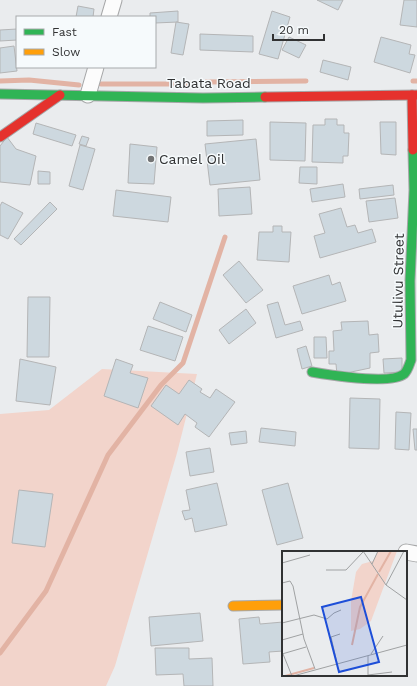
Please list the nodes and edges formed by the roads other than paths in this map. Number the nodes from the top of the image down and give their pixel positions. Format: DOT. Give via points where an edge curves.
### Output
graph roads {
  1 [pos="114,0"];
  2 [pos="109,16"];
  3 [pos="96,68"];
  4 [pos="0,94"];
  5 [pos="60,95"];
  6 [pos="88,95"];
  7 [pos="415,95"];
  8 [pos="0,137"];
  9 [pos="312,372"];
  10 [pos="407,552"];
  11 [pos="417,554"];
  12 [pos="282,605"];
  13 [pos="233,606"];
  1 -- 2 [label="street"];
  3 -- 6 [label="street"];
  4 -- 5 [label="street, Tabata Road"];
  5 -- 6 [label="street, Tabata Road"];
  5 -- 8 [label="street"];
  6 -- 7 [label="street, Tabata Road" via="203,98"];
  7 -- 9 [label="street, Utulivu Street" via="410,281 411,360 408,369 392,378 343,377"];
  10 -- 11 [label="street"];
  12 -- 13 [label="street"];
}
